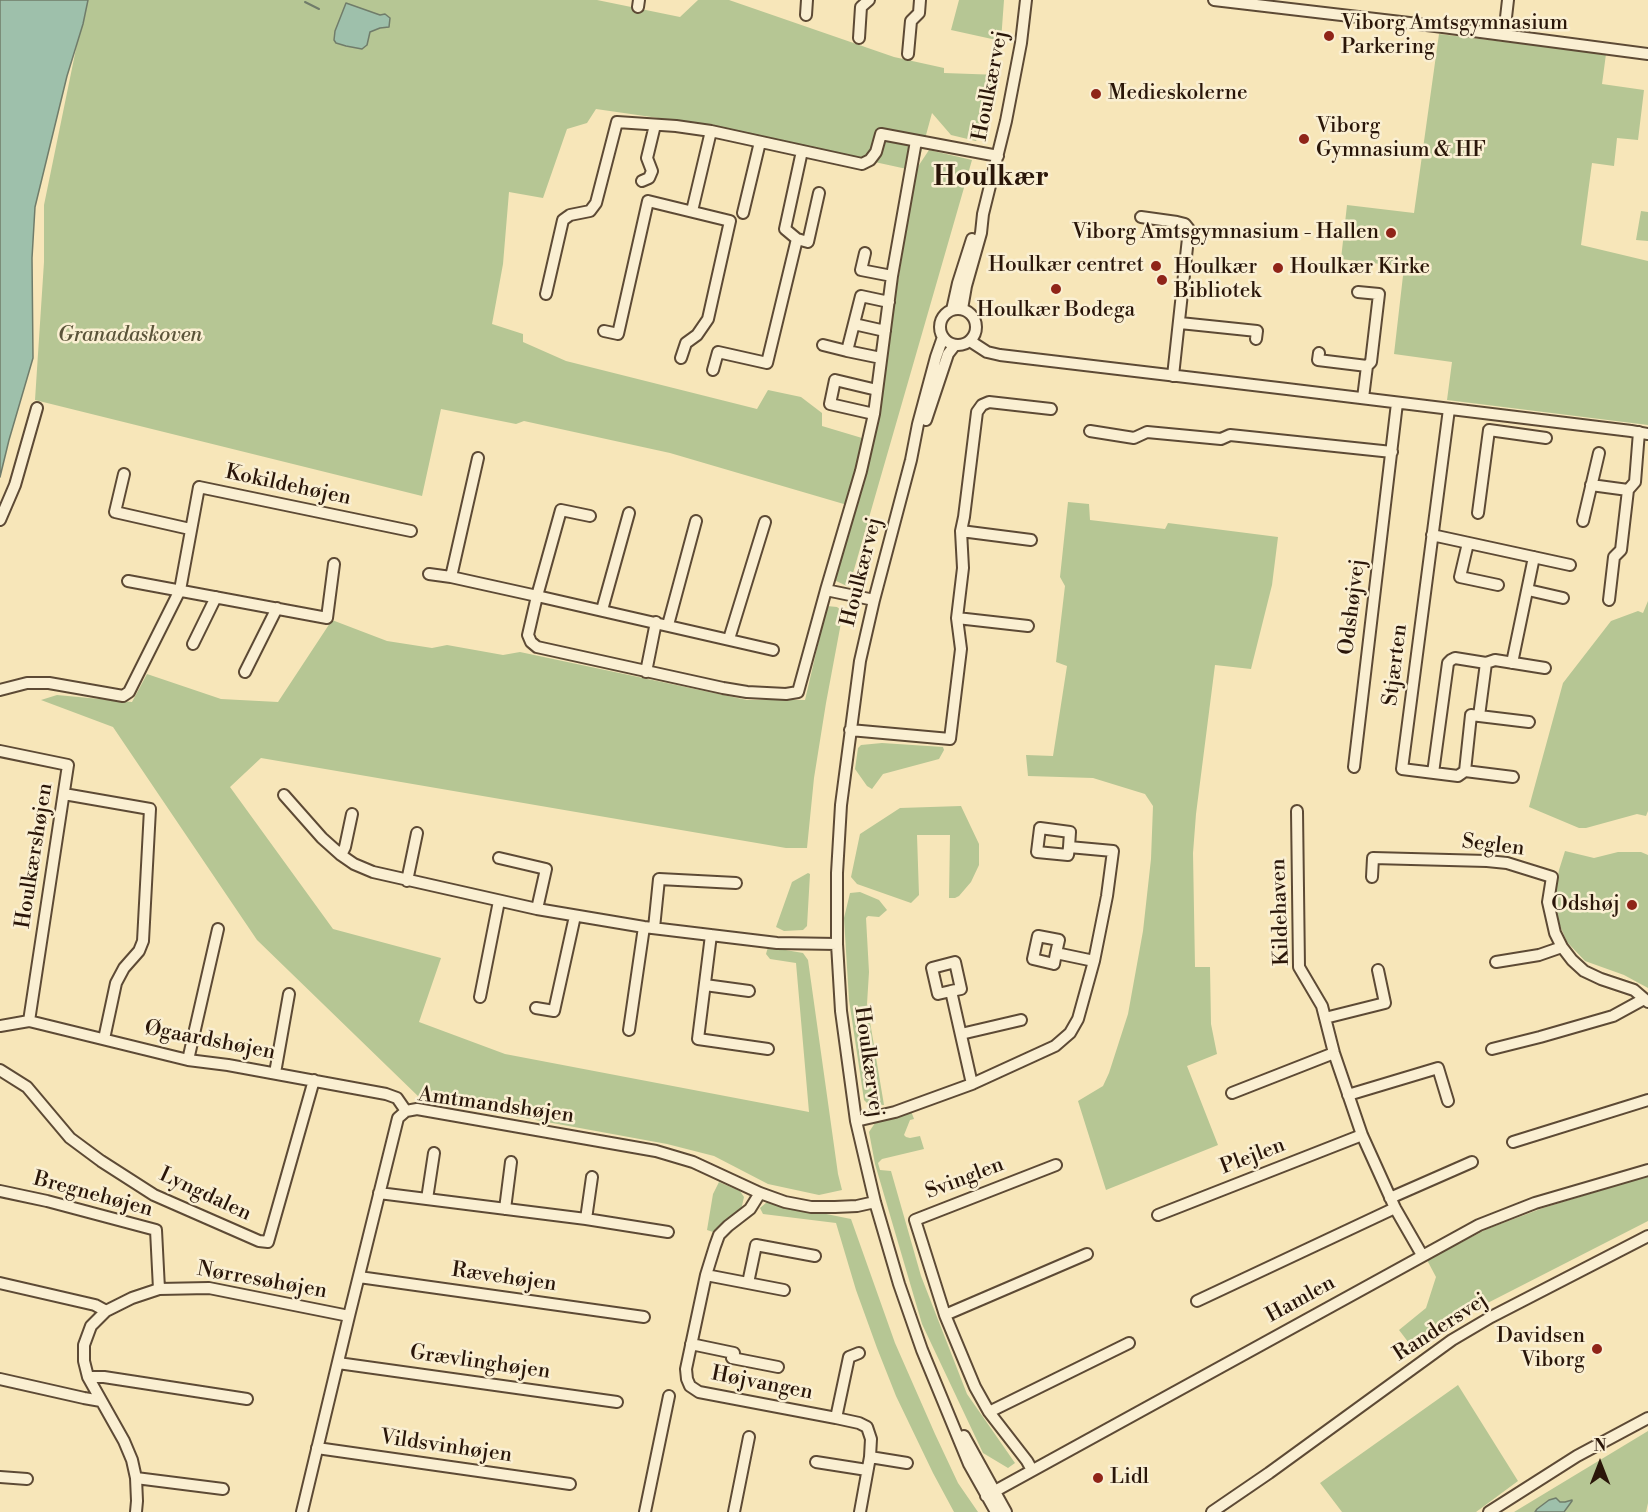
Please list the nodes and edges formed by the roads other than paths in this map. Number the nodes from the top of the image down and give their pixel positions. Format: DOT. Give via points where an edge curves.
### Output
graph roads {
  1 [pos="807,0"];
  2 [pos="869,0"];
  3 [pos="920,0"];
  4 [pos="1026,0"];
  5 [pos="1214,0"];
  6 [pos="1508,0"];
  7 [pos="1314,6"];
  8 [pos="806,15"];
  9 [pos="1504,35"];
  10 [pos="860,38"];
  11 [pos="908,54"];
  12 [pos="1648,54"];
  13 [pos="655,124"];
  14 [pos="711,131"];
  15 [pos="916,141"];
  16 [pos="760,142"];
  17 [pos="802,151"];
  18 [pos="998,156"];
  19 [pos="642,181"];
  20 [pos="819,194"];
  21 [pos="692,211"];
  22 [pos="743,213"];
  23 [pos="1141,217"];
  24 [pos="797,239"];
  25 [pos="865,254"];
  26 [pos="892,276"];
  27 [pos="1358,292"];
  28 [pos="546,294"];
  29 [pos="889,302"];
  30 [pos="957,309"];
  31 [pos="1180,323"];
  32 [pos="854,324"];
  33 [pos="604,331"];
  34 [pos="885,331"];
  35 [pos="943,337"];
  36 [pos="1256,339"];
  37 [pos="970,341"];
  38 [pos="823,345"];
  39 [pos="955,345"];
  40 [pos="847,351"];
  41 [pos="1319,353"];
  42 [pos="681,358"];
  43 [pos="881,358"];
  44 [pos="1367,366"];
  45 [pos="713,370"];
  46 [pos="1173,376"];
  47 [pos="877,390"];
  48 [pos="1363,398"];
  49 [pos="1397,403"];
  50 [pos="37,408"];
  51 [pos="1052,409"];
  52 [pos="1449,409"];
  53 [pos="874,414"];
  54 [pos="1523,418"];
  55 [pos="1090,431"];
  56 [pos="1643,433"];
  57 [pos="1522,435"];
  58 [pos="1546,438"];
  59 [pos="1392,452"];
  60 [pos="1599,453"];
  61 [pos="478,458"];
  62 [pos="911,460"];
  63 [pos="124,474"];
  64 [pos="1591,485"];
  65 [pos="1628,490"];
  66 [pos="629,513"];
  67 [pos="1478,513"];
  68 [pos="590,516"];
  69 [pos="0,520"];
  70 [pos="696,521"];
  71 [pos="1583,521"];
  72 [pos="765,522"];
  73 [pos="190,529"];
  74 [pos="411,531"];
  75 [pos="960,531"];
  76 [pos="1432,535"];
  77 [pos="1031,540"];
  78 [pos="1468,543"];
  79 [pos="1534,557"];
  80 [pos="334,564"];
  81 [pos="1570,565"];
  82 [pos="429,574"];
  83 [pos="451,577"];
  84 [pos="128,581"];
  85 [pos="1498,585"];
  86 [pos="180,590"];
  87 [pos="826,590"];
  88 [pos="1528,590"];
  89 [pos="537,596"];
  90 [pos="216,597"];
  91 [pos="1563,598"];
  92 [pos="874,600"];
  93 [pos="1609,600"];
  94 [pos="277,608"];
  95 [pos="602,610"];
  96 [pos="957,618"];
  97 [pos="656,622"];
  98 [pos="668,625"];
  99 [pos="1028,626"];
  100 [pos="729,639"];
  101 [pos="193,644"];
  102 [pos="773,650"];
  103 [pos="1486,663"];
  104 [pos="1512,663"];
  105 [pos="1545,668"];
  106 [pos="245,672"];
  107 [pos="646,672"];
  108 [pos="0,690"];
  109 [pos="1479,716"];
  110 [pos="1529,722"];
  111 [pos="850,730"];
  112 [pos="0,752"];
  113 [pos="1354,767"];
  114 [pos="1465,771"];
  115 [pos="1433,773"];
  116 [pos="1513,777"];
  117 [pos="64,794"];
  118 [pos="284,795"];
  119 [pos="1297,811"];
  120 [pos="352,814"];
  121 [pos="417,833"];
  122 [pos="1069,847"];
  123 [pos="341,855"];
  124 [pos="499,858"];
  125 [pos="1372,876"];
  126 [pos="407,881"];
  127 [pos="736,883"];
  128 [pos="499,901"];
  129 [pos="537,909"];
  130 [pos="575,916"];
  131 [pos="649,928"];
  132 [pos="218,929"];
  133 [pos="711,935"];
  134 [pos="837,944"];
  135 [pos="1562,947"];
  136 [pos="1056,953"];
  137 [pos="1094,961"];
  138 [pos="1496,962"];
  139 [pos="1378,970"];
  140 [pos="705,985"];
  141 [pos="748,991"];
  142 [pos="951,991"];
  143 [pos="289,994"];
  144 [pos="480,997"];
  145 [pos="1646,1000"];
  146 [pos="536,1008"];
  147 [pos="1324,1012"];
  148 [pos="1021,1020"];
  149 [pos="29,1021"];
  150 [pos="0,1026"];
  151 [pos="629,1030"];
  152 [pos="961,1034"];
  153 [pos="104,1039"];
  154 [pos="768,1049"];
  155 [pos="1492,1049"];
  156 [pos="1334,1053"];
  157 [pos="188,1060"];
  158 [pos="0,1070"];
  159 [pos="275,1073"];
  160 [pos="314,1080"];
  161 [pos="972,1084"];
  162 [pos="1232,1093"];
  163 [pos="1348,1095"];
  164 [pos="1648,1100"];
  165 [pos="1448,1101"];
  166 [pos="406,1111"];
  167 [pos="856,1121"];
  168 [pos="1362,1135"];
  169 [pos="1513,1142"];
  170 [pos="434,1153"];
  171 [pos="511,1162"];
  172 [pos="1472,1162"];
  173 [pos="1056,1165"];
  174 [pos="1648,1170"];
  175 [pos="592,1177"];
  176 [pos="0,1191"];
  177 [pos="379,1193"];
  178 [pos="760,1193"];
  179 [pos="427,1199"];
  180 [pos="875,1202"];
  181 [pos="1393,1203"];
  182 [pos="506,1209"];
  183 [pos="1158,1215"];
  184 [pos="586,1219"];
  185 [pos="668,1232"];
  186 [pos="1648,1236"];
  187 [pos="1088,1254"];
  188 [pos="1422,1255"];
  189 [pos="815,1256"];
  190 [pos="706,1275"];
  191 [pos="359,1278"];
  192 [pos="0,1283"];
  193 [pos="748,1283"];
  194 [pos="159,1289"];
  195 [pos="784,1290"];
  196 [pos="1197,1301"];
  197 [pos="106,1311"];
  198 [pos="945,1315"];
  199 [pos="348,1316"];
  200 [pos="644,1317"];
  201 [pos="691,1344"];
  202 [pos="1129,1344"];
  203 [pos="860,1353"];
  204 [pos="338,1363"];
  205 [pos="778,1367"];
  206 [pos="88,1377"];
  207 [pos="0,1379"];
  208 [pos="669,1396"];
  209 [pos="247,1399"];
  210 [pos="101,1401"];
  211 [pos="617,1402"];
  212 [pos="988,1412"];
  213 [pos="836,1418"];
  214 [pos="1648,1418"];
  215 [pos="749,1437"];
  216 [pos="317,1449"];
  217 [pos="870,1457"];
  218 [pos="816,1462"];
  219 [pos="907,1463"];
  220 [pos="867,1470"];
  221 [pos="1032,1470"];
  222 [pos="1269,1473"];
  223 [pos="0,1477"];
  224 [pos="136,1478"];
  225 [pos="27,1479"];
  226 [pos="570,1484"];
  227 [pos="223,1489"];
  228 [pos="990,1494"];
  229 [pos="136,1512"];
  230 [pos="302,1512"];
  231 [pos="645,1512"];
  232 [pos="734,1512"];
  233 [pos="860,1512"];
  234 [pos="996,1512"];
  235 [pos="1006,1512"];
  236 [pos="1212,1512"];
  237 [pos="1224,1512"];
  238 [pos="1490,1512"];
  1 -- 8 [label="street"];
  2 -- 10 [label="street" via="861,7"];
  3 -- 11 [label="street" via="919,12 911,21"];
  4 -- 18 [label="street, Houlkærvej"];
  5 -- 7 [label="street"];
  6 -- 9 [label="street"];
  7 -- 9 [label="street"];
  9 -- 12 [label="street"];
  13 -- 14 [label="street"];
  13 -- 19 [label="street" via="647,158 652,171"];
  13 -- 28 [label="street" via="617,122 596,203 590,211 563,220"];
  14 -- 16 [label="street"];
  14 -- 21 [label="street"];
  15 -- 17 [label="street" via="881,134 876,152 862,164"];
  15 -- 18 [label="street"];
  15 -- 26 [label="street"];
  16 -- 17 [label="street"];
  16 -- 22 [label="street"];
  17 -- 24 [label="street" via="785,229"];
  18 -- 30 [label="street, Houlkærvej" via="981,233"];
  20 -- 24 [label="street" via="808,242"];
  21 -- 33 [label="street" via="648,201 618,334"];
  21 -- 42 [label="street" via="730,221 708,319 686,343"];
  23 -- 31 [label="street" via="1185,224 1189,229"];
  24 -- 45 [label="street" via="767,363 718,352"];
  25 -- 26 [label="street" via="861,270"];
  26 -- 29 [label="street"];
  27 -- 44 [label="street" via="1379,294 1371,362"];
  29 -- 32 [label="street" via="861,296"];
  29 -- 34 [label="street"];
  30 -- 35 [label="street" via="940,321"];
  30 -- 37 [label="street" via="973,316 976,325"];
  31 -- 36 [label="street" via="1257,331"];
  31 -- 46 [label="street"];
  32 -- 34 [label="street"];
  32 -- 40 [label="street"];
  34 -- 43 [label="street"];
  35 -- 39 [label="street"];
  35 -- 62 [label="street, Houlkærvej"];
  37 -- 39 [label="street"];
  37 -- 46 [label="street" via="1000,355"];
  38 -- 40 [label="street"];
  39 -- 62 [label="street, Houlkærvej" via="942,369"];
  40 -- 43 [label="street"];
  41 -- 44 [label="street" via="1318,360"];
  43 -- 47 [label="street"];
  44 -- 48 [label="street"];
  46 -- 48 [label="street"];
  47 -- 53 [label="street"];
  47 -- 53 [label="street" via="835,380 830,404"];
  48 -- 49 [label="street"];
  49 -- 52 [label="street"];
  49 -- 59 [label="street, Odshøjvej"];
  50 -- 69 [label="street" via="15,485"];
  51 -- 75 [label="street" via="989,402 982,405 977,412"];
  52 -- 54 [label="street"];
  52 -- 76 [label="street, Stjærten"];
  53 -- 87 [label="street"];
  54 -- 56 [label="street"];
  54 -- 57 [label="street"];
  55 -- 59 [label="street" via="1134,438 1147,432 1221,439 1230,435"];
  56 -- 65 [label="street" via="1635,482"];
  57 -- 58 [label="street"];
  57 -- 67 [label="street" via="1489,430"];
  59 -- 113 [label="street, Odshøjvej"];
  60 -- 64 [label="street"];
  61 -- 83 [label="street"];
  62 -- 92 [label="street, Houlkærvej"];
  63 -- 73 [label="street" via="115,513"];
  64 -- 65 [label="street"];
  64 -- 71 [label="street"];
  65 -- 93 [label="street" via="1621,550 1614,557"];
  66 -- 95 [label="street"];
  68 -- 89 [label="street" via="561,510"];
  70 -- 98 [label="street"];
  72 -- 100 [label="street"];
  73 -- 74 [label="street, Kokildehøjen" via="199,488"];
  73 -- 86 [label="street, Kokildehøjen"];
  75 -- 77 [label="street"];
  75 -- 96 [label="street" via="963,568"];
  76 -- 78 [label="street"];
  76 -- 115 [label="street, Stjærten" via="1402,769"];
  78 -- 79 [label="street"];
  78 -- 85 [label="street" via="1460,577"];
  79 -- 81 [label="street"];
  79 -- 88 [label="street"];
  80 -- 94 [label="street" via="327,618"];
  82 -- 83 [label="street"];
  83 -- 89 [label="street"];
  84 -- 86 [label="street"];
  86 -- 90 [label="street"];
  86 -- 108 [label="street, Kokildehøjen" via="129,692 123,696 49,683 27,683"];
  87 -- 92 [label="street"];
  87 -- 107 [label="street" via="798,692 731,689"];
  88 -- 91 [label="street"];
  88 -- 104 [label="street"];
  89 -- 95 [label="street"];
  89 -- 107 [label="street" via="528,635 537,647"];
  90 -- 94 [label="street"];
  90 -- 101 [label="street"];
  92 -- 111 [label="street, Houlkærvej"];
  94 -- 106 [label="street"];
  95 -- 97 [label="street"];
  96 -- 99 [label="street"];
  96 -- 111 [label="street" via="960,649 950,739"];
  97 -- 98 [label="street"];
  97 -- 107 [label="street"];
  98 -- 100 [label="street"];
  100 -- 102 [label="street"];
  103 -- 104 [label="street"];
  103 -- 109 [label="street"];
  103 -- 115 [label="street" via="1455,658 1448,663"];
  104 -- 105 [label="street"];
  109 -- 110 [label="street"];
  109 -- 114 [label="street" via="1472,715"];
  111 -- 134 [label="street, Houlkærvej" via="841,805"];
  112 -- 117 [label="street, Houlkærshøjen" via="68,765"];
  114 -- 115 [label="street, Stjærten" via="1458,776"];
  114 -- 116 [label="street, Stjærten"];
  117 -- 149 [label="street, Houlkærshøjen"];
  117 -- 153 [label="street" via="150,809 143,941 116,983"];
  118 -- 123 [label="street"];
  119 -- 147 [label="street, Kildehaven" via="1299,967"];
  120 -- 123 [label="street"];
  121 -- 126 [label="street"];
  122 -- 137 [label="street" via="1113,851"];
  123 -- 126 [label="street" via="373,872"];
  124 -- 129 [label="street" via="546,869"];
  125 -- 135 [label="street, Seglen" via="1373,858 1507,863 1552,877 1548,902"];
  126 -- 128 [label="street"];
  127 -- 131 [label="street" via="659,879"];
  128 -- 129 [label="street"];
  128 -- 144 [label="street"];
  129 -- 130 [label="street"];
  130 -- 131 [label="street"];
  130 -- 146 [label="street" via="554,1011"];
  131 -- 133 [label="street"];
  131 -- 151 [label="street"];
  132 -- 157 [label="street"];
  133 -- 134 [label="street" via="777,943"];
  133 -- 140 [label="street"];
  134 -- 167 [label="street, Houlkærvej" via="841,1011"];
  135 -- 138 [label="street"];
  135 -- 145 [label="street, Seglen" via="1584,971 1634,990"];
  136 -- 137 [label="street"];
  137 -- 161 [label="street" via="1078,1019 1066,1037 1055,1046"];
  139 -- 147 [label="street" via="1385,1003"];
  140 -- 141 [label="street"];
  140 -- 154 [label="street" via="698,1039"];
  142 -- 152 [label="street"];
  143 -- 159 [label="street"];
  145 -- 155 [label="street, Seglen" via="1613,1016"];
  147 -- 156 [label="street"];
  148 -- 152 [label="street"];
  149 -- 150 [label="street, Øgaardshøjen"];
  149 -- 153 [label="street, Øgaardshøjen"];
  152 -- 161 [label="street"];
  153 -- 157 [label="street, Øgaardshøjen"];
  156 -- 162 [label="street"];
  156 -- 163 [label="street"];
  157 -- 159 [label="street, Øgaardshøjen"];
  158 -- 160 [label="street, Lyngdalen" via="27,1086 70,1138 101,1161 154,1196 259,1242 268,1242"];
  159 -- 160 [label="street, Øgaardshøjen"];
  160 -- 166 [label="street, Øgaardshøjen" via="386,1094 397,1098"];
  161 -- 167 [label="street" via="895,1112"];
  163 -- 165 [label="street" via="1438,1068"];
  163 -- 168 [label="street"];
  164 -- 169 [label="street"];
  166 -- 177 [label="street, Amtmandshøjen" via="398,1118"];
  166 -- 178 [label="street, Amtmandshøjen" via="417,1109 656,1151 693,1162"];
  167 -- 180 [label="street, Houlkærvej"];
  168 -- 181 [label="street"];
  168 -- 183 [label="street, Plejlen"];
  170 -- 179 [label="street"];
  171 -- 182 [label="street"];
  172 -- 181 [label="street"];
  173 -- 198 [label="street, Svinglen" via="915,1220"];
  174 -- 188 [label="street, Hamlen" via="1535,1203 1479,1225"];
  175 -- 184 [label="street"];
  176 -- 194 [label="street, Bregnehøjen" via="156,1230"];
  177 -- 179 [label="street"];
  177 -- 191 [label="street, Amtmandshøjen"];
  178 -- 180 [label="street, Amtmandshøjen" via="812,1207"];
  178 -- 190 [label="street, Højvangen" via="750,1209 720,1235"];
  179 -- 182 [label="street"];
  180 -- 228 [label="street, Houlkærvej" via="922,1350"];
  181 -- 188 [label="street"];
  181 -- 196 [label="street"];
  182 -- 184 [label="street"];
  184 -- 185 [label="street"];
  186 -- 222 [label="street, Randersvej" via="1452,1340"];
  187 -- 198 [label="street"];
  188 -- 221 [label="street, Hamlen"];
  189 -- 193 [label="street" via="756,1245"];
  190 -- 193 [label="street"];
  190 -- 201 [label="street, Højvangen"];
  191 -- 199 [label="street, Amtmandshøjen"];
  191 -- 200 [label="street, Rævehøjen"];
  192 -- 197 [label="street"];
  193 -- 195 [label="street"];
  194 -- 197 [label="street, Nørresøhøjen"];
  194 -- 199 [label="street, Nørresøhøjen" via="209,1288"];
  197 -- 206 [label="street, Nørresøhøjen" via="92,1326 84,1345"];
  198 -- 212 [label="street, Svinglen"];
  199 -- 204 [label="street, Amtmandshøjen"];
  201 -- 205 [label="street, Højvangen" via="734,1353 732,1358"];
  201 -- 213 [label="street, Højvangen" via="687,1379 699,1392"];
  202 -- 212 [label="street"];
  203 -- 213 [label="street, Højvangen" via="849,1358"];
  204 -- 211 [label="street, Grævlinghøjen"];
  204 -- 216 [label="street, Amtmandshøjen"];
  206 -- 209 [label="street"];
  206 -- 210 [label="street, Nørresøhøjen"];
  207 -- 210 [label="street"];
  208 -- 231 [label="street"];
  210 -- 224 [label="street, Nørresøhøjen" via="124,1441"];
  212 -- 221 [label="street, Svinglen"];
  213 -- 217 [label="street, Højvangen" via="867,1427"];
  214 -- 238 [label="street" via="1576,1456"];
  215 -- 232 [label="street"];
  216 -- 226 [label="street, Vildsvinhøjen"];
  216 -- 230 [label="street, Amtmandshøjen"];
  217 -- 219 [label="street"];
  217 -- 220 [label="street, Højvangen"];
  218 -- 220 [label="street"];
  220 -- 233 [label="street, Højvangen"];
  221 -- 228 [label="street, Hamlen"];
  222 -- 236 [label="street, Randersvej"];
  222 -- 237 [label="street, Randersvej"];
  223 -- 225 [label="street"];
  224 -- 227 [label="street"];
  224 -- 229 [label="street, Nørresøhøjen"];
  228 -- 234 [label="street, Houlkærvej"];
  228 -- 235 [label="street, Houlkærvej"];
}
